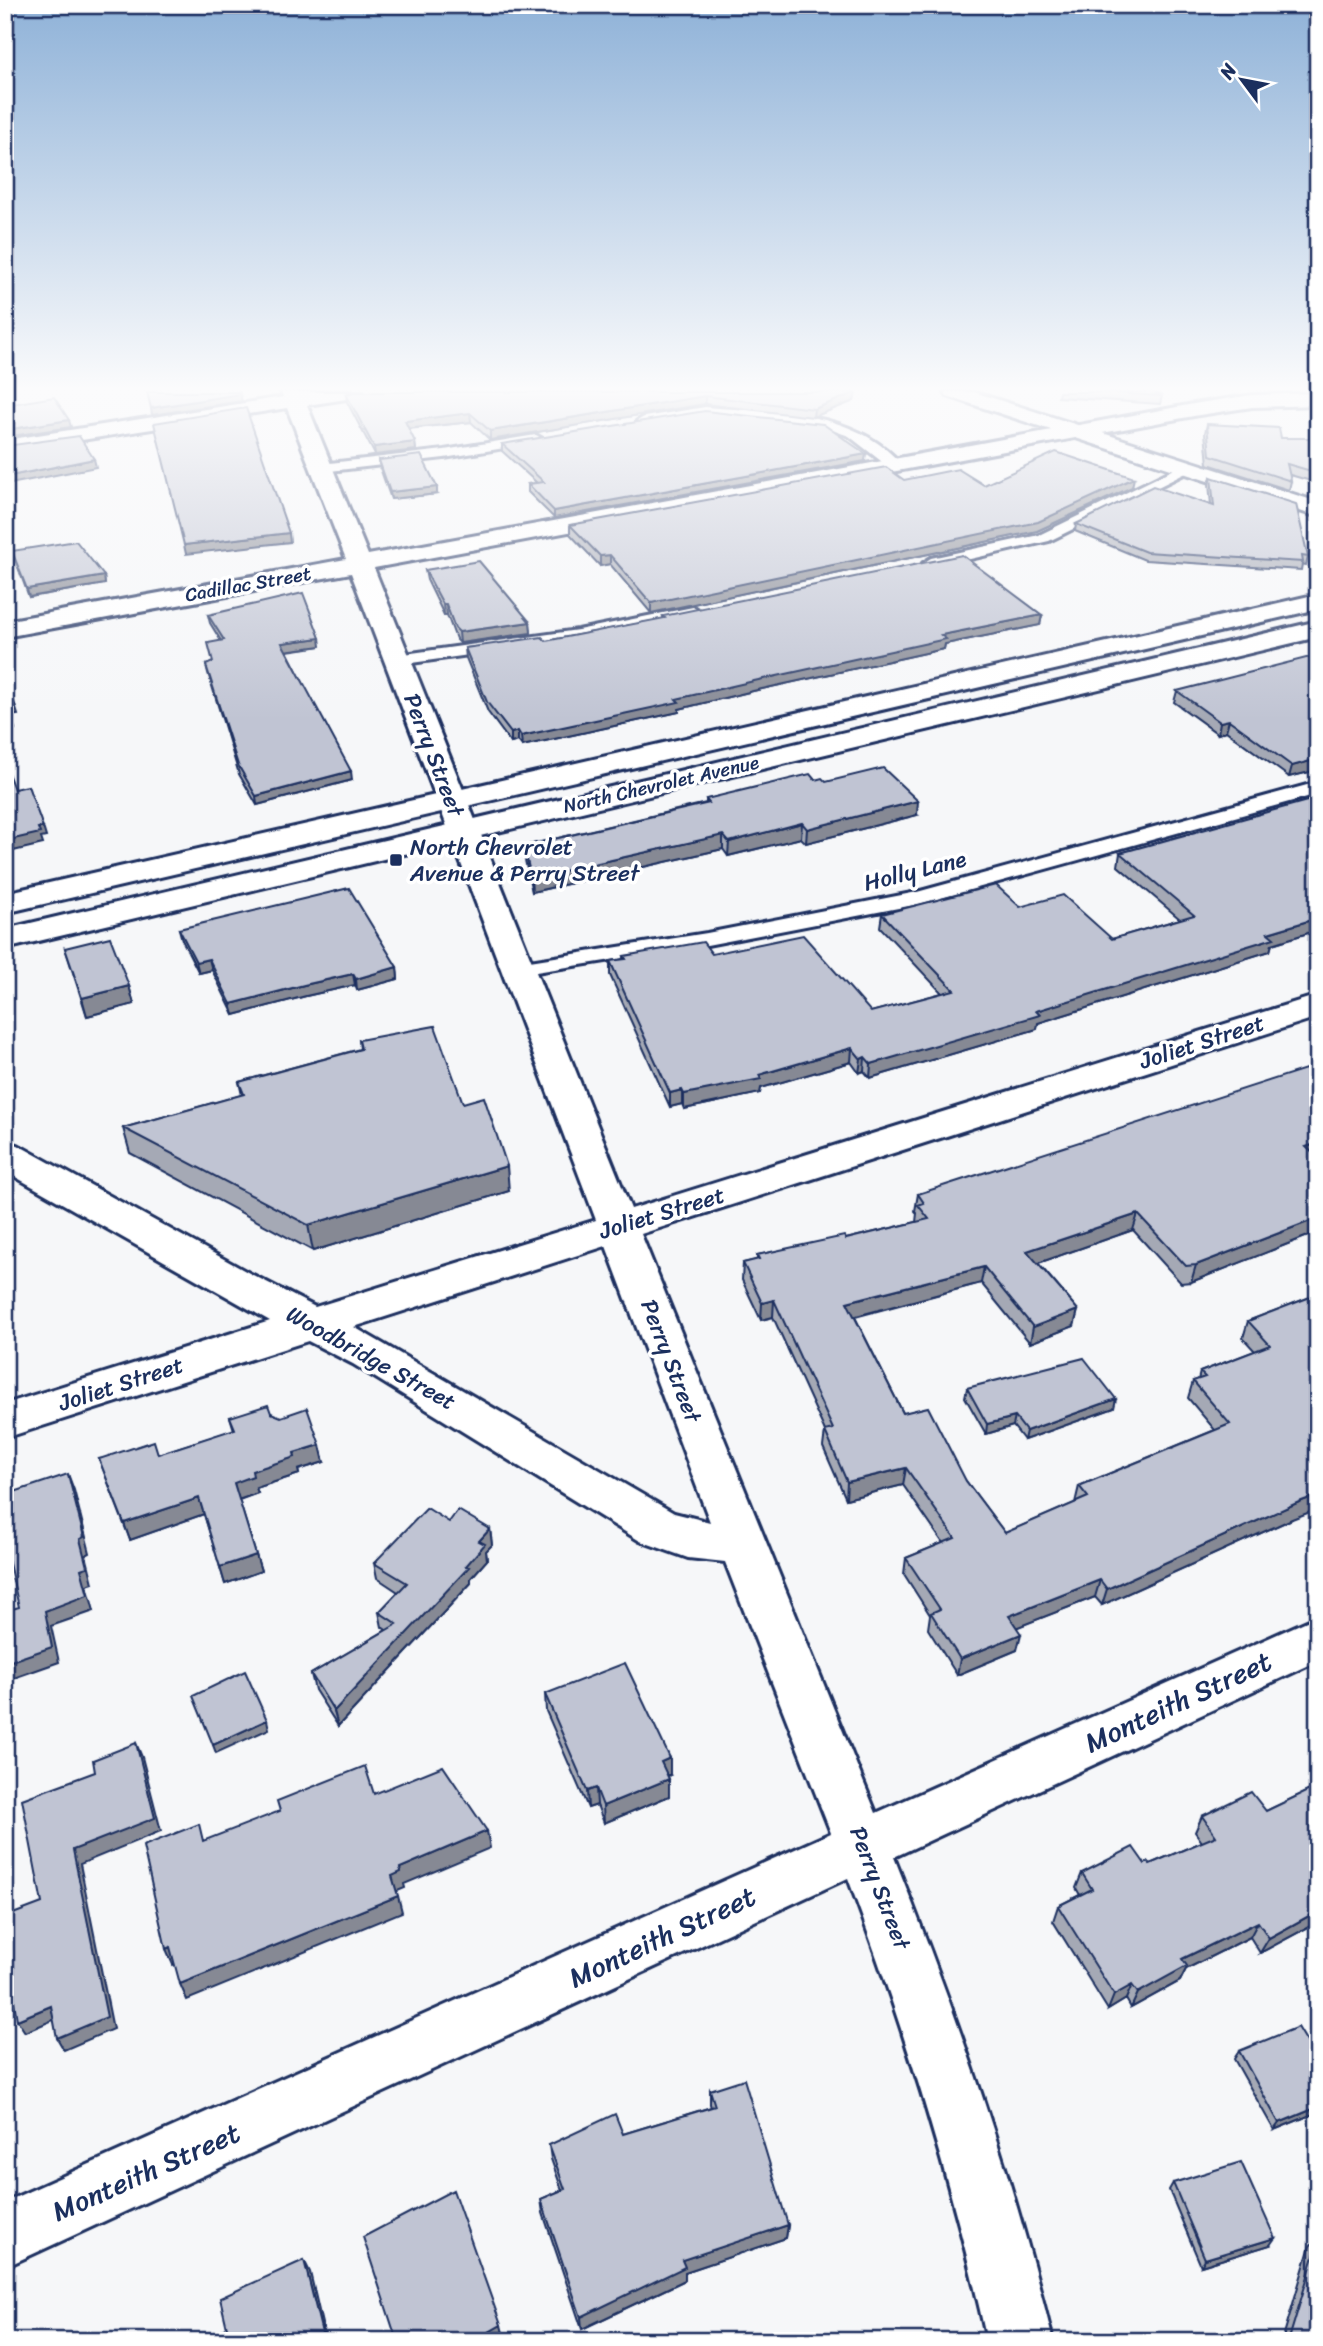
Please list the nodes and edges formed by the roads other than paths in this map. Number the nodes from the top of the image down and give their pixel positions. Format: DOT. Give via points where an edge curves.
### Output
graph roads {
  1 [pos="334,501"];
  2 [pos="697,501"];
  3 [pos="1116,501"];
  4 [pos="1292,501"];
  5 [pos="1318,510"];
  6 [pos="359,564"];
  7 [pos="909,567"];
  8 [pos="1318,601"];
  9 [pos="714,607"];
  10 [pos="5,629"];
  11 [pos="1318,629"];
  12 [pos="397,660"];
  13 [pos="999,674"];
  14 [pos="1028,698"];
  15 [pos="1318,789"];
  16 [pos="458,815"];
  17 [pos="5,903"];
  18 [pos="5,939"];
  19 [pos="517,969"];
  20 [pos="1318,1006"];
  21 [pos="5,1154"];
  22 [pos="619,1227"];
  23 [pos="312,1323"];
  24 [pos="5,1421"];
  25 [pos="740,1540"];
  26 [pos="1318,1638"];
  27 [pos="864,1845"];
  28 [pos="5,2235"];
  29 [pos="1020,2341"];
  1 -- 6 [label="street, Perry Street"];
  2 -- 6 [label="street, Cadillac Street"];
  3 -- 7 [label="lane" via="1034,541"];
  4 -- 5 [label="street"];
  6 -- 10 [label="street, Cadillac Street"];
  6 -- 12 [label="street, Perry Street"];
  8 -- 13 [label="street, North Chevrolet Avenue"];
  9 -- 12 [label="lane" via="604,630"];
  11 -- 14 [label="street, North Chevrolet Avenue"];
  12 -- 16 [label="street, Perry Street"];
  13 -- 14 [label="street"];
  13 -- 16 [label="street, North Chevrolet Avenue"];
  14 -- 16 [label="street, North Chevrolet Avenue"];
  15 -- 19 [label="lane, Holly Lane" via="919,898 707,939"];
  16 -- 17 [label="street, North Chevrolet Avenue"];
  16 -- 18 [label="street, North Chevrolet Avenue"];
  16 -- 19 [label="street, Perry Street"];
  19 -- 22 [label="street, Perry Street"];
  20 -- 22 [label="street, Joliet Street"];
  21 -- 23 [label="street, Woodbridge Street"];
  22 -- 23 [label="street, Joliet Street"];
  22 -- 25 [label="street, Perry Street"];
  23 -- 24 [label="street, Joliet Street"];
  23 -- 25 [label="street, Woodbridge Street" via="482,1419 657,1527 705,1543"];
  25 -- 27 [label="street, Perry Street"];
  26 -- 27 [label="street, Monteith Street"];
  27 -- 28 [label="street, Monteith Street"];
  27 -- 29 [label="street, Perry Street" via="942,2054 978,2171"];
}
